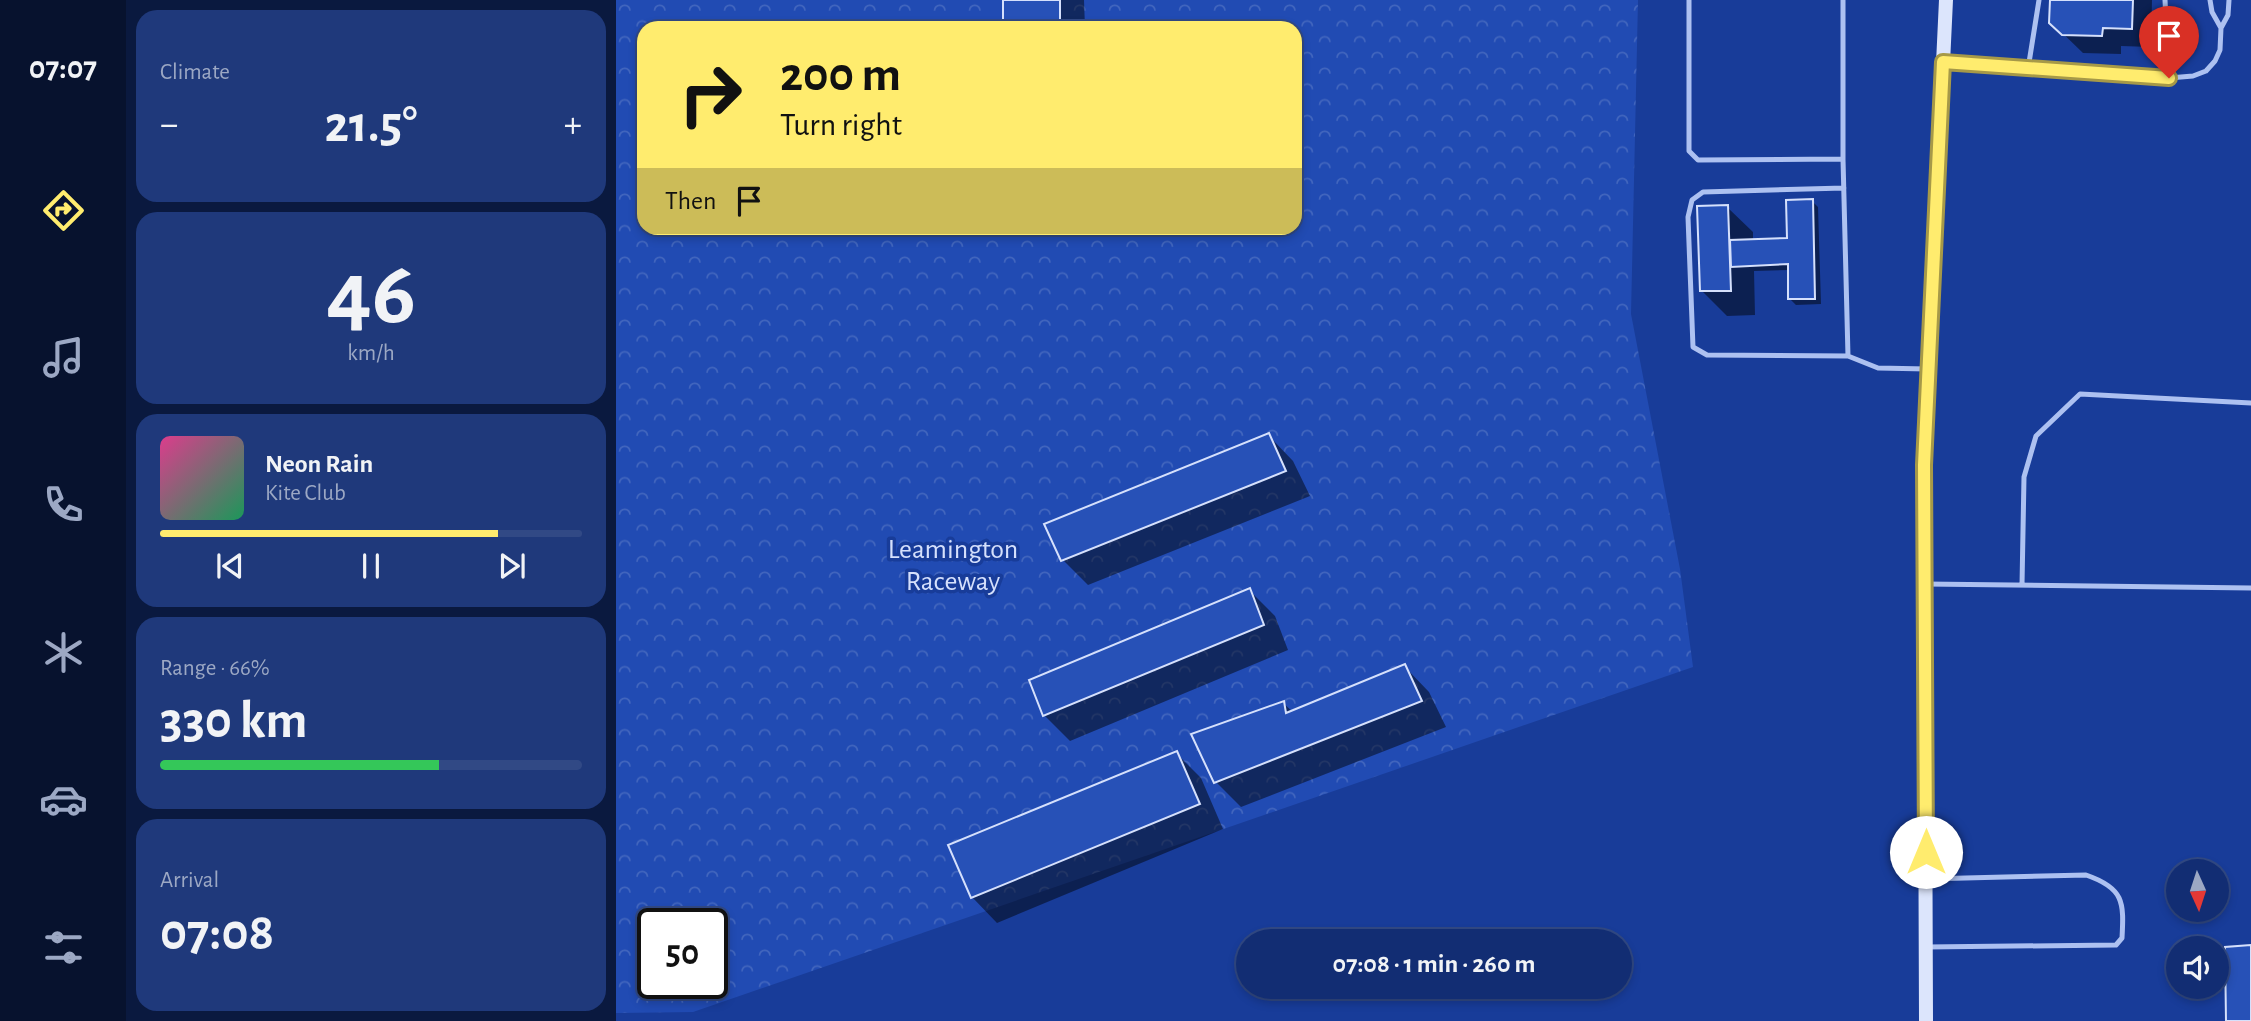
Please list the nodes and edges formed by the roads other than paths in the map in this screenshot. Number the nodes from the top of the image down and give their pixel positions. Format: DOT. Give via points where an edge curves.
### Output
graph roads {
  1 [pos="1689,0"];
  2 [pos="1843,0"];
  3 [pos="1946,0"];
  4 [pos="2039,0"];
  5 [pos="2165,0"];
  6 [pos="2210,0"];
  7 [pos="2229,0"];
  8 [pos="2221,28"];
  9 [pos="1943,62"];
  10 [pos="2028,69"];
  11 [pos="2169,78"];
  12 [pos="1843,159"];
  13 [pos="1844,188"];
  14 [pos="1848,356"];
  15 [pos="1929,369"];
  16 [pos="2251,403"];
  17 [pos="1925,584"];
  18 [pos="2022,585"];
  19 [pos="2251,588"];
  20 [pos="1926,879"];
  21 [pos="1926,947"];
  22 [pos="1926,1021"];
  1 -- 12 [label="lane" via="1689,151 1698,160"];
  2 -- 12 [label="lane"];
  3 -- 9 [label="main road"];
  4 -- 10 [label="lane"];
  5 -- 11 [label="lane"];
  6 -- 8 [label="lane"];
  7 -- 8 [label="lane"];
  8 -- 11 [label="lane" via="2220,50 2206,71"];
  9 -- 10 [label="lane"];
  9 -- 15 [label="main road"];
  10 -- 11 [label="lane"];
  12 -- 13 [label="lane"];
  13 -- 14 [label="lane"];
  13 -- 14 [label="lane" via="1703,192 1692,200 1688,217 1693,347 1707,355"];
  14 -- 15 [label="lane" via="1878,368"];
  15 -- 17 [label="main road"];
  16 -- 18 [label="lane" via="2080,394 2036,436 2024,477"];
  17 -- 18 [label="lane"];
  17 -- 20 [label="main road"];
  18 -- 19 [label="lane"];
  20 -- 21 [label="main road"];
  20 -- 21 [label="lane" via="2086,875 2117,892 2124,909 2122,938 2116,945"];
  21 -- 22 [label="main road"];
}
